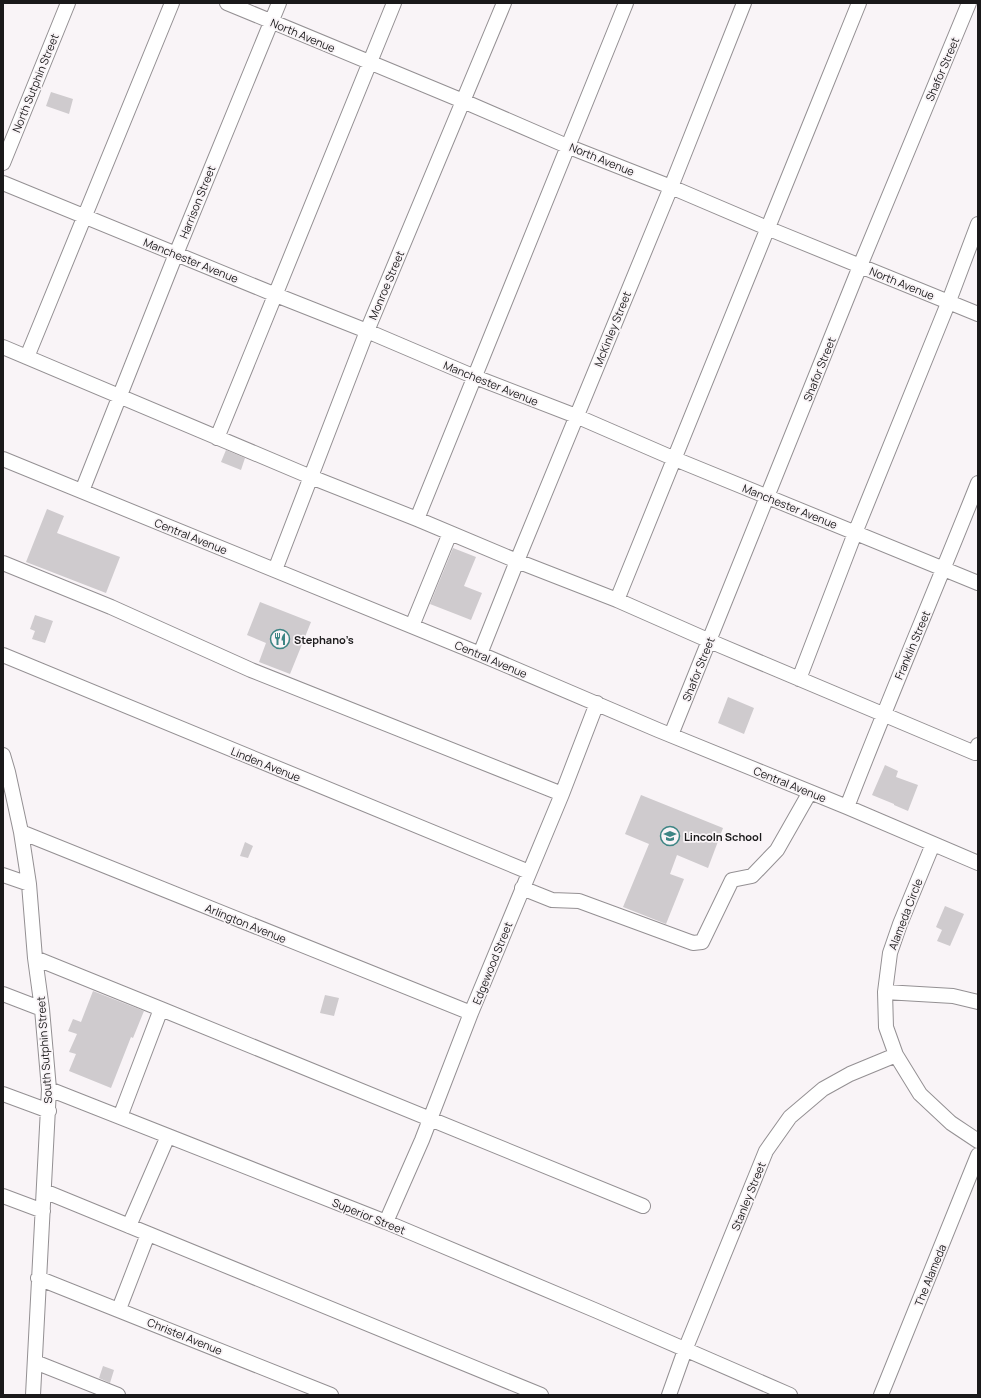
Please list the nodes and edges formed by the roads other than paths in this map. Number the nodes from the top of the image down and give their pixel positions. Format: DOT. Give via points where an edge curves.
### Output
graph roads {
  1 [pos="68,3"];
  2 [pos="172,3"];
  3 [pos="227,3"];
  4 [pos="279,3"];
  5 [pos="394,3"];
  6 [pos="504,3"];
  7 [pos="626,3"];
  8 [pos="744,3"];
  9 [pos="859,3"];
  10 [pos="969,3"];
  11 [pos="271,22"];
  12 [pos="370,63"];
  13 [pos="463,101"];
  14 [pos="567,146"];
  15 [pos="3,164"];
  16 [pos="3,183"];
  17 [pos="671,187"];
  18 [pos="85,217"];
  19 [pos="978,224"];
  20 [pos="767,228"];
  21 [pos="176,254"];
  22 [pos="860,266"];
  23 [pos="276,295"];
  24 [pos="949,301"];
  25 [pos="978,314"];
  26 [pos="367,331"];
  27 [pos="3,347"];
  28 [pos="27,357"];
  29 [pos="475,378"];
  30 [pos="120,396"];
  31 [pos="576,416"];
  32 [pos="217,438"];
  33 [pos="3,459"];
  34 [pos="675,459"];
  35 [pos="311,477"];
  36 [pos="978,483"];
  37 [pos="82,491"];
  38 [pos="767,497"];
  39 [pos="417,519"];
  40 [pos="450,533"];
  41 [pos="855,533"];
  42 [pos="517,561"];
  43 [pos="3,563"];
  44 [pos="275,570"];
  45 [pos="944,570"];
  46 [pos="978,583"];
  47 [pos="617,600"];
  48 [pos="412,626"];
  49 [pos="710,641"];
  50 [pos="480,654"];
  51 [pos="3,655"];
  52 [pos="799,679"];
  53 [pos="597,703"];
  54 [pos="883,715"];
  55 [pos="671,735"];
  56 [pos="978,745"];
  57 [pos="3,755"];
  58 [pos="6,771"];
  59 [pos="810,792"];
  60 [pos="562,794"];
  61 [pos="847,807"];
  62 [pos="21,832"];
  63 [pos="933,844"];
  64 [pos="978,863"];
  65 [pos="529,872"];
  66 [pos="3,875"];
  67 [pos="29,884"];
  68 [pos="522,888"];
  69 [pos="35,958"];
  70 [pos="885,992"];
  71 [pos="3,994"];
  72 [pos="978,1002"];
  73 [pos="42,1009"];
  74 [pos="161,1009"];
  75 [pos="471,1013"];
  76 [pos="896,1055"];
  77 [pos="49,1089"];
  78 [pos="3,1094"];
  79 [pos="49,1112"];
  80 [pos="120,1117"];
  81 [pos="430,1120"];
  82 [pos="168,1136"];
  83 [pos="978,1141"];
  84 [pos="978,1155"];
  85 [pos="44,1191"];
  86 [pos="3,1196"];
  87 [pos="643,1206"];
  88 [pos="43,1211"];
  89 [pos="386,1222"];
  90 [pos="129,1226"];
  91 [pos="148,1234"];
  92 [pos="38,1278"];
  93 [pos="119,1309"];
  94 [pos="685,1350"];
  95 [pos="35,1362"];
  96 [pos="764,1390"];
  97 [pos="33,1395"];
  98 [pos="118,1395"];
  99 [pos="331,1395"];
  100 [pos="541,1395"];
  101 [pos="669,1395"];
  102 [pos="790,1395"];
  103 [pos="881,1395"];
  1 -- 15 [label="street, North Sutphin Street"];
  2 -- 18 [label="street"];
  3 -- 11 [label="street, North Avenue"];
  4 -- 11 [label="street, Harrison Street"];
  5 -- 12 [label="street"];
  6 -- 13 [label="street, Monroe Street"];
  7 -- 14 [label="street"];
  8 -- 17 [label="street, McKinley Street"];
  9 -- 20 [label="street"];
  10 -- 22 [label="street, Shafor Street"];
  11 -- 12 [label="street, North Avenue"];
  11 -- 21 [label="street, Harrison Street"];
  12 -- 13 [label="street, North Avenue"];
  12 -- 23 [label="street"];
  13 -- 14 [label="street, North Avenue"];
  13 -- 26 [label="street, Monroe Street"];
  14 -- 17 [label="street, North Avenue"];
  14 -- 29 [label="street"];
  16 -- 18 [label="street, Manchester Avenue"];
  17 -- 20 [label="street, North Avenue"];
  17 -- 31 [label="street, McKinley Street"];
  18 -- 21 [label="street, Manchester Avenue"];
  18 -- 28 [label="street"];
  19 -- 24 [label="street"];
  20 -- 22 [label="street, North Avenue"];
  20 -- 34 [label="street"];
  21 -- 23 [label="street, Manchester Avenue"];
  21 -- 30 [label="street, Harrison Street"];
  22 -- 24 [label="street, North Avenue"];
  22 -- 38 [label="street, Shafor Street"];
  23 -- 26 [label="street, Manchester Avenue"];
  23 -- 32 [label="street"];
  24 -- 25 [label="street, North Avenue"];
  24 -- 41 [label="street"];
  26 -- 29 [label="street, Manchester Avenue"];
  26 -- 35 [label="street, Monroe Street"];
  27 -- 28 [label="street"];
  28 -- 30 [label="street"];
  29 -- 31 [label="street, Manchester Avenue"];
  29 -- 39 [label="street"];
  30 -- 32 [label="street"];
  30 -- 37 [label="street, Harrison Street"];
  31 -- 34 [label="street, Manchester Avenue"];
  31 -- 42 [label="street, McKinley Street"];
  32 -- 35 [label="street"];
  33 -- 37 [label="street, Central Avenue"];
  34 -- 38 [label="street, Manchester Avenue"];
  34 -- 47 [label="street"];
  35 -- 39 [label="street"];
  35 -- 44 [label="street, Monroe Street"];
  36 -- 45 [label="street, Franklin Street"];
  37 -- 44 [label="street, Central Avenue"];
  38 -- 41 [label="street, Manchester Avenue"];
  38 -- 49 [label="street, Shafor Street"];
  39 -- 40 [label="street"];
  40 -- 42 [label="street"];
  40 -- 48 [label="street"];
  41 -- 45 [label="street, Manchester Avenue"];
  41 -- 52 [label="street"];
  42 -- 47 [label="street"];
  42 -- 50 [label="street, McKinley Street"];
  43 -- 60 [label="street" via="111,607 251,670"];
  44 -- 48 [label="street, Central Avenue"];
  45 -- 46 [label="street, Manchester Avenue"];
  45 -- 54 [label="street, Franklin Street"];
  47 -- 49 [label="street"];
  48 -- 50 [label="street, Central Avenue"];
  49 -- 52 [label="street"];
  49 -- 55 [label="street, Shafor Street"];
  50 -- 53 [label="street, Central Avenue"];
  51 -- 65 [label="street, Linden Avenue"];
  52 -- 54 [label="street"];
  53 -- 55 [label="street, Central Avenue"];
  53 -- 60 [label="street, Edgewood Street"];
  54 -- 56 [label="street" via="975,754"];
  54 -- 61 [label="street, Franklin Street"];
  55 -- 59 [label="street, Central Avenue"];
  57 -- 58 [label="street, South Sutphin Street"];
  58 -- 62 [label="street, South Sutphin Street"];
  59 -- 61 [label="street, Central Avenue"];
  59 -- 68 [label="street" via="777,850 752,876 732,880 702,942 693,943 579,901 552,900"];
  60 -- 65 [label="street, Edgewood Street"];
  61 -- 63 [label="street, Central Avenue"];
  62 -- 67 [label="street, South Sutphin Street"];
  62 -- 75 [label="street, Arlington Avenue"];
  63 -- 64 [label="street, Central Avenue"];
  63 -- 70 [label="street, Alameda Circle" via="890,953"];
  65 -- 68 [label="street, Edgewood Street"];
  66 -- 67 [label="street"];
  67 -- 69 [label="street, South Sutphin Street"];
  68 -- 75 [label="street, Edgewood Street"];
  69 -- 73 [label="street, South Sutphin Street"];
  69 -- 74 [label="street"];
  70 -- 72 [label="street" via="953,996"];
  70 -- 76 [label="street, Alameda Circle" via="886,1027"];
  71 -- 73 [label="street"];
  73 -- 77 [label="street, South Sutphin Street"];
  74 -- 80 [label="street"];
  74 -- 81 [label="street"];
  75 -- 81 [label="street, Edgewood Street"];
  76 -- 83 [label="street, Alameda Circle" via="920,1094 951,1123"];
  76 -- 94 [label="street, Stanley Street" via="850,1074 823,1089 790,1117 766,1151"];
  77 -- 79 [label="street, South Sutphin Street"];
  77 -- 80 [label="street, Superior Street"];
  78 -- 79 [label="street"];
  79 -- 85 [label="street, South Sutphin Street"];
  80 -- 82 [label="street, Superior Street"];
  81 -- 87 [label="street"];
  81 -- 89 [label="street, Edgewood Street"];
  82 -- 89 [label="street, Superior Street"];
  82 -- 90 [label="street"];
  84 -- 103 [label="street, The Alameda"];
  85 -- 88 [label="street, South Sutphin Street"];
  85 -- 90 [label="street"];
  86 -- 88 [label="street"];
  88 -- 92 [label="street, South Sutphin Street"];
  89 -- 94 [label="street, Superior Street"];
  90 -- 91 [label="street"];
  91 -- 93 [label="street"];
  91 -- 100 [label="street"];
  92 -- 93 [label="street, Christel Avenue"];
  92 -- 95 [label="street, South Sutphin Street"];
  93 -- 99 [label="street, Christel Avenue"];
  94 -- 96 [label="street, Superior Street"];
  94 -- 101 [label="street, Stanley Street"];
  95 -- 97 [label="street, South Sutphin Street"];
  95 -- 98 [label="street"];
  96 -- 102 [label="street, Superior Street"];
}
